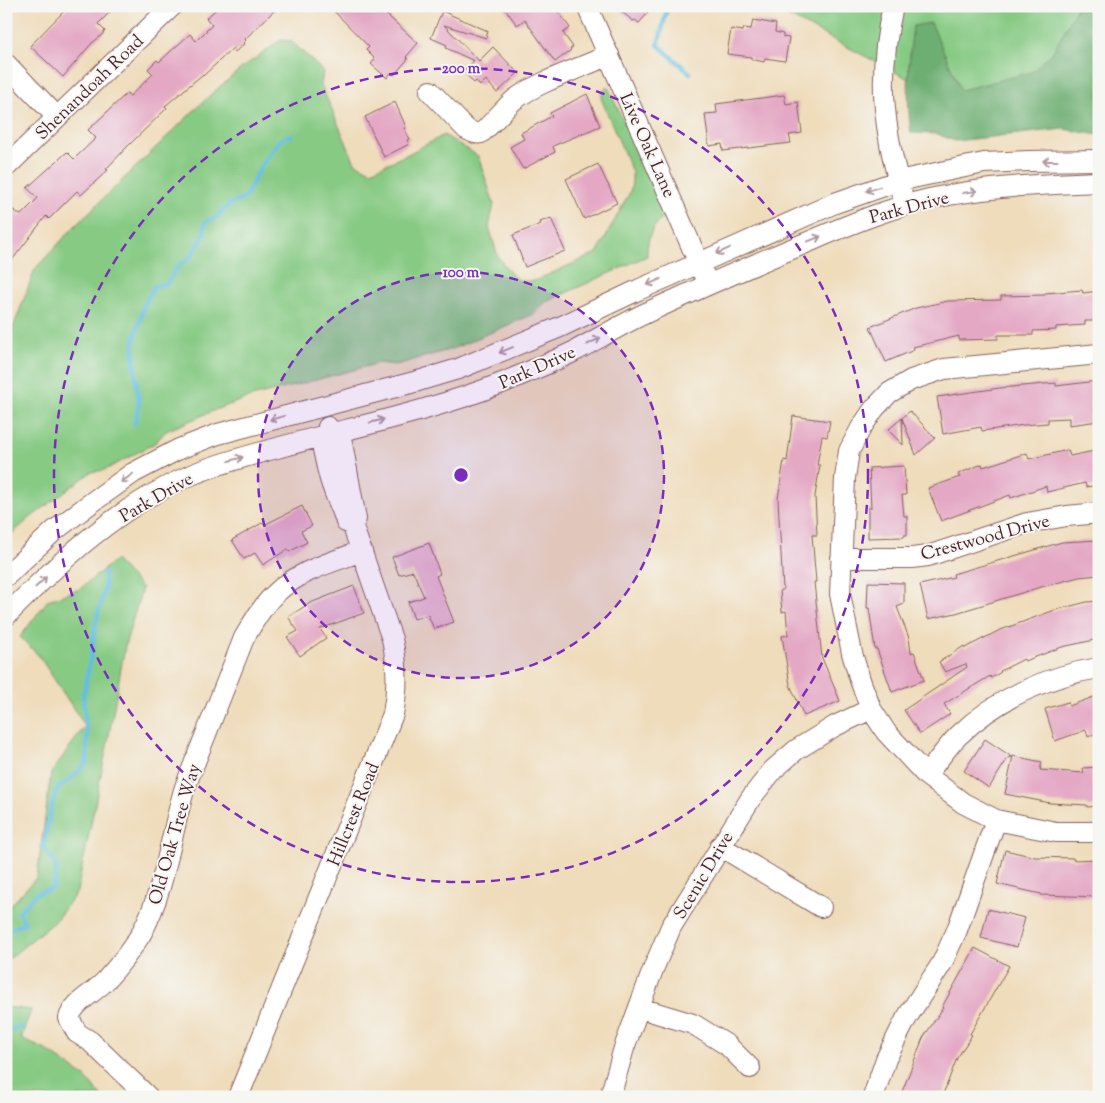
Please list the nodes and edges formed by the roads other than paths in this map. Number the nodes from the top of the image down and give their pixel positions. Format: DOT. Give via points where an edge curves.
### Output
graph roads {
  1 [pos="172,6"];
  2 [pos="587,6"];
  3 [pos="893,6"];
  4 [pos="609,56"];
  5 [pos="6,64"];
  6 [pos="430,91"];
  7 [pos="57,118"];
  8 [pos="1099,160"];
  9 [pos="6,167"];
  10 [pos="898,181"];
  11 [pos="1099,182"];
  12 [pos="905,206"];
  13 [pos="698,263"];
  14 [pos="708,285"];
  15 [pos="1099,354"];
  16 [pos="324,405"];
  17 [pos="330,436"];
  18 [pos="1099,513"];
  19 [pos="362,551"];
  20 [pos="842,558"];
  21 [pos="6,576"];
  22 [pos="6,616"];
  23 [pos="1099,668"];
  24 [pos="871,709"];
  25 [pos="926,775"];
  26 [pos="996,820"];
  27 [pos="1099,832"];
  28 [pos="720,846"];
  29 [pos="821,906"];
  30 [pos="640,1008"];
  31 [pos="750,1068"];
  32 [pos="148,1097"];
  33 [pos="238,1097"];
  34 [pos="610,1097"];
  35 [pos="873,1097"];
  1 -- 7 [label="street, Shenandoah Road"];
  2 -- 4 [label="street, Live Oak Lane"];
  3 -- 10 [label="street" via="885,42 883,99"];
  4 -- 6 [label="street" via="527,92 502,110 481,133 466,129"];
  4 -- 13 [label="street, Live Oak Lane"];
  5 -- 7 [label="street"];
  7 -- 9 [label="street, Shenandoah Road"];
  8 -- 10 [label="street, Park Drive, one-way" via="984,164"];
  10 -- 12 [label="street"];
  10 -- 13 [label="street, Park Drive, one-way" via="835,203"];
  12 -- 11 [label="street, Park Drive, one-way" via="948,195 1009,186"];
  14 -- 12 [label="street, Park Drive, one-way" via="855,222"];
  13 -- 14 [label="street, Live Oak Lane"];
  13 -- 16 [label="street, Park Drive, one-way" via="492,356 418,381"];
  17 -- 14 [label="street, Park Drive, one-way" via="503,383 572,353 645,313"];
  15 -- 20 [label="street" via="944,369 911,380 889,394 860,428 849,452"];
  16 -- 17 [label="street"];
  16 -- 21 [label="street, Park Drive, one-way" via="218,434 179,449 133,473 54,531"];
  17 -- 19 [label="street, Hillcrest Road" via="323,449 332,487 343,491 346,522 352,524"];
  22 -- 17 [label="street, Park Drive, one-way" via="72,552 148,497 190,475 227,461"];
  18 -- 20 [label="street, Crestwood Drive" via="1027,523 928,556"];
  19 -- 32 [label="street, Old Oak Tree Way" via="318,567 291,582 275,593 253,623 184,787 164,874 151,913 128,953 106,981 72,1010 69,1018 78,1033"];
  19 -- 33 [label="street, Hillcrest Road" via="396,658 398,677 393,714"];
  20 -- 24 [label="street" via="840,594 852,653"];
  23 -- 25 [label="street" via="1045,682 984,713 958,736"];
  24 -- 25 [label="street" via="886,732"];
  24 -- 28 [label="street, Scenic Drive" via="796,750 773,770"];
  25 -- 26 [label="street" via="963,803"];
  26 -- 27 [label="street" via="1056,832"];
  26 -- 35 [label="street" via="957,930 942,963 906,1019 886,1059"];
  28 -- 29 [label="street"];
  28 -- 30 [label="street, Scenic Drive" via="671,928"];
  30 -- 31 [label="street" via="693,1024 727,1045"];
  30 -- 34 [label="street, Scenic Drive"];
}
